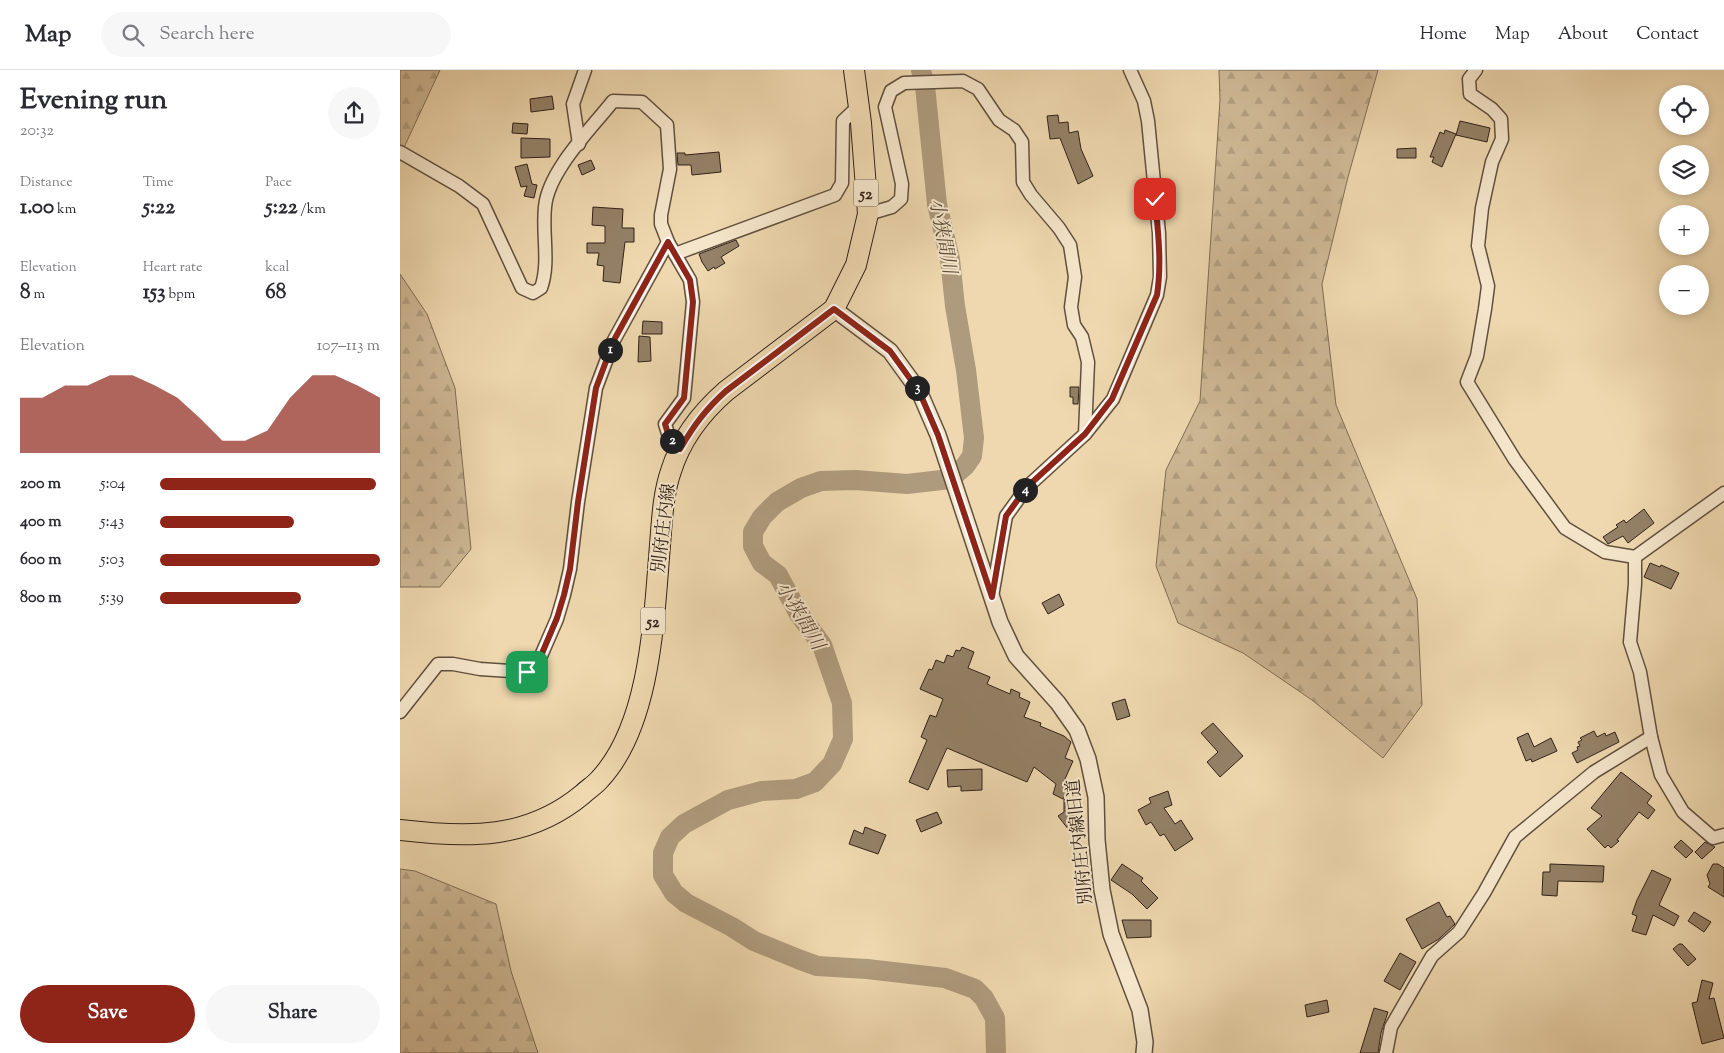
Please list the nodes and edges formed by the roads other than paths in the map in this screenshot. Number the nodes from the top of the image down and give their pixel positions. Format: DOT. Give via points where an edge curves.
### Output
graph roads {
  1 [pos="585,70"];
  2 [pos="854,70"];
  3 [pos="1130,70"];
  4 [pos="1476,70"];
  5 [pos="859,106"];
  6 [pos="579,144"];
  7 [pos="400,152"];
  8 [pos="868,214"];
  9 [pos="668,242"];
  10 [pos="675,254"];
  11 [pos="834,309"];
  12 [pos="1085,434"];
  13 [pos="680,449"];
  14 [pos="1724,493"];
  15 [pos="1635,557"];
  16 [pos="992,597"];
  17 [pos="400,712"];
  18 [pos="1651,737"];
  19 [pos="400,830"];
  20 [pos="1724,835"];
  21 [pos="1144,1053"];
  22 [pos="1386,1053"];
  1 -- 6 [label="street" via="573,104"];
  2 -- 5 [label="main road, 別府庄内線 / 52"];
  3 -- 12 [label="street" via="1144,101 1148,121 1160,277 1157,295 1112,399"];
  4 -- 15 [label="street" via="1469,79 1470,94 1492,109 1501,120 1502,139 1492,162 1482,208 1478,246 1488,286 1477,356 1467,382 1516,460 1565,528 1605,552"];
  5 -- 8 [label="main road, 別府庄内線 / 52"];
  5 -- 10 [label="street" via="843,121 842,183 835,195"];
  6 -- 7 [label="street" via="554,178 545,206 545,277 541,288 533,293 522,288 483,204 459,186"];
  6 -- 9 [label="street" via="613,101 642,102 667,125 670,169 660,224"];
  8 -- 11 [label="main road, 別府庄内線 / 52" via="856,265"];
  8 -- 12 [label="street" via="892,207 901,199 902,184 885,107 891,91 904,82 963,81 978,89 999,120 1014,130 1022,142 1023,182 1070,246 1075,277 1071,307 1088,362"];
  9 -- 10 [label="street"];
  9 -- 17 [label="street" via="614,340 596,388 570,569 557,618 540,658 527,672 438,664"];
  10 -- 13 [label="street" via="690,280 693,302 684,398 665,424 670,440"];
  11 -- 13 [label="main road, 別府庄内線 / 52" via="710,405 694,424"];
  11 -- 16 [label="street, 別府庄内線旧道" via="890,351 919,391 938,435"];
  12 -- 16 [label="street" via="1027,487 1006,516"];
  13 -- 19 [label="main road, 別府庄内線 / 52" via="671,470 664,502 647,665 635,717 624,744 600,780 563,810 517,829 471,834"];
  14 -- 15 [label="street"];
  15 -- 18 [label="street" via="1630,642 1640,672"];
  16 -- 21 [label="street, 別府庄内線旧道" via="1016,656 1058,703 1077,730 1088,759 1096,797 1102,890 1111,934 1140,1010"];
  18 -- 20 [label="street" via="1661,776 1683,812 1713,838"];
  18 -- 22 [label="street" via="1594,772 1515,837 1459,932 1432,956 1391,1027"];
}
